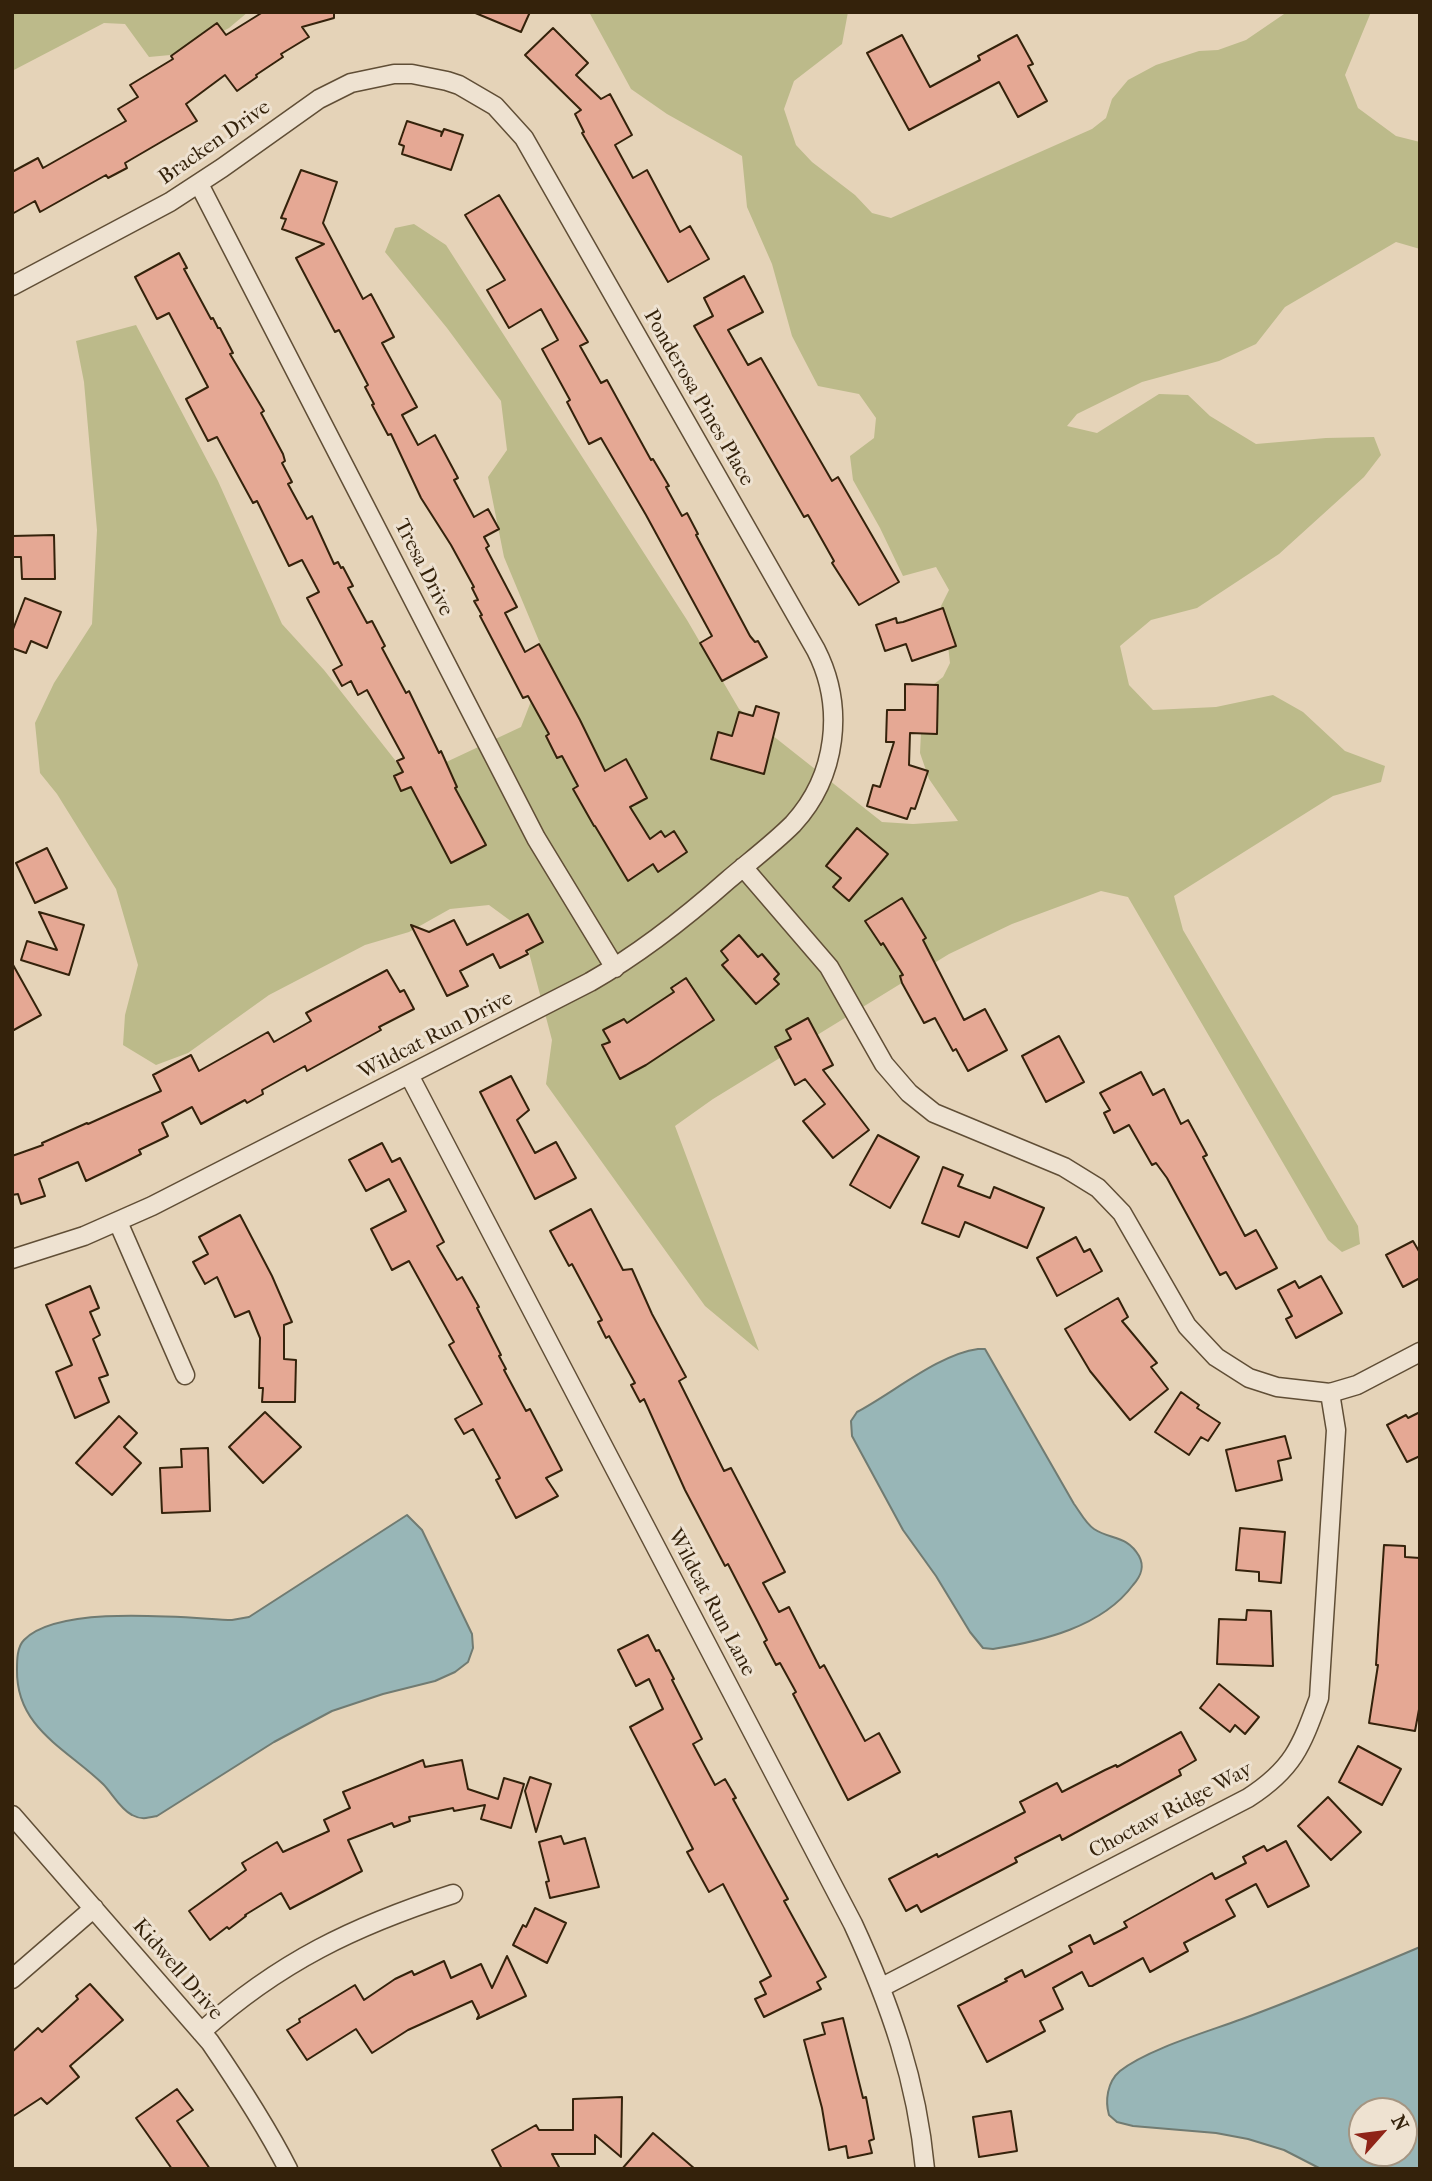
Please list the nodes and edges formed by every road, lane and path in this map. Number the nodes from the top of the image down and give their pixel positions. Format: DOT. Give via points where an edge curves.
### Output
graph roads {
  1 [pos="452,83"];
  2 [pos="199,184"];
  3 [pos="12,286"];
  4 [pos="824,773"];
  5 [pos="743,867"];
  6 [pos="615,968"];
  7 [pos="409,1075"];
  8 [pos="118,1222"];
  9 [pos="12,1259"];
  10 [pos="1420,1352"];
  11 [pos="185,1375"];
  12 [pos="1330,1393"];
  13 [pos="12,1815"];
  14 [pos="453,1894"];
  15 [pos="94,1908"];
  16 [pos="12,1979"];
  17 [pos="882,1987"];
  18 [pos="201,2032"];
  19 [pos="288,2169"];
  20 [pos="925,2169"];
  1 -- 2 [label="street, Bracken Drive" via="412,74 351,83 318,99"];
  1 -- 4 [label="street, Ponderosa Pines Place" via="495,106 524,138 816,650 834,710"];
  2 -- 3 [label="street, Bracken Drive"];
  2 -- 6 [label="street, Tresa Drive" via="536,838"];
  4 -- 5 [label="street, Wildcat Run Drive" via="817,791 792,824"];
  5 -- 6 [label="street, Wildcat Run Drive" via="667,932"];
  5 -- 12 [label="street" via="829,967 884,1064 909,1093 934,1112 1064,1167 1098,1188 1122,1213 1187,1326 1216,1357 1249,1378 1277,1387"];
  6 -- 7 [label="street, Wildcat Run Drive"];
  7 -- 8 [label="street, Wildcat Run Drive"];
  7 -- 17 [label="street, Wildcat Run Lane"];
  8 -- 9 [label="street, Wildcat Run Drive"];
  8 -- 11 [label="street"];
  10 -- 12 [label="street" via="1357,1385"];
  12 -- 17 [label="street, Choctaw Ridge Way" via="1336,1430 1318,1698 1293,1760 1248,1798"];
  13 -- 15 [label="street, Kidwell Drive"];
  14 -- 18 [label="street" via="379,1919 312,1951 256,1987"];
  15 -- 16 [label="street"];
  15 -- 18 [label="street, Kidwell Drive"];
  17 -- 20 [label="street, Wildcat Run Lane" via="909,2069"];
  18 -- 19 [label="street, Kidwell Drive" via="228,2066"];
}
